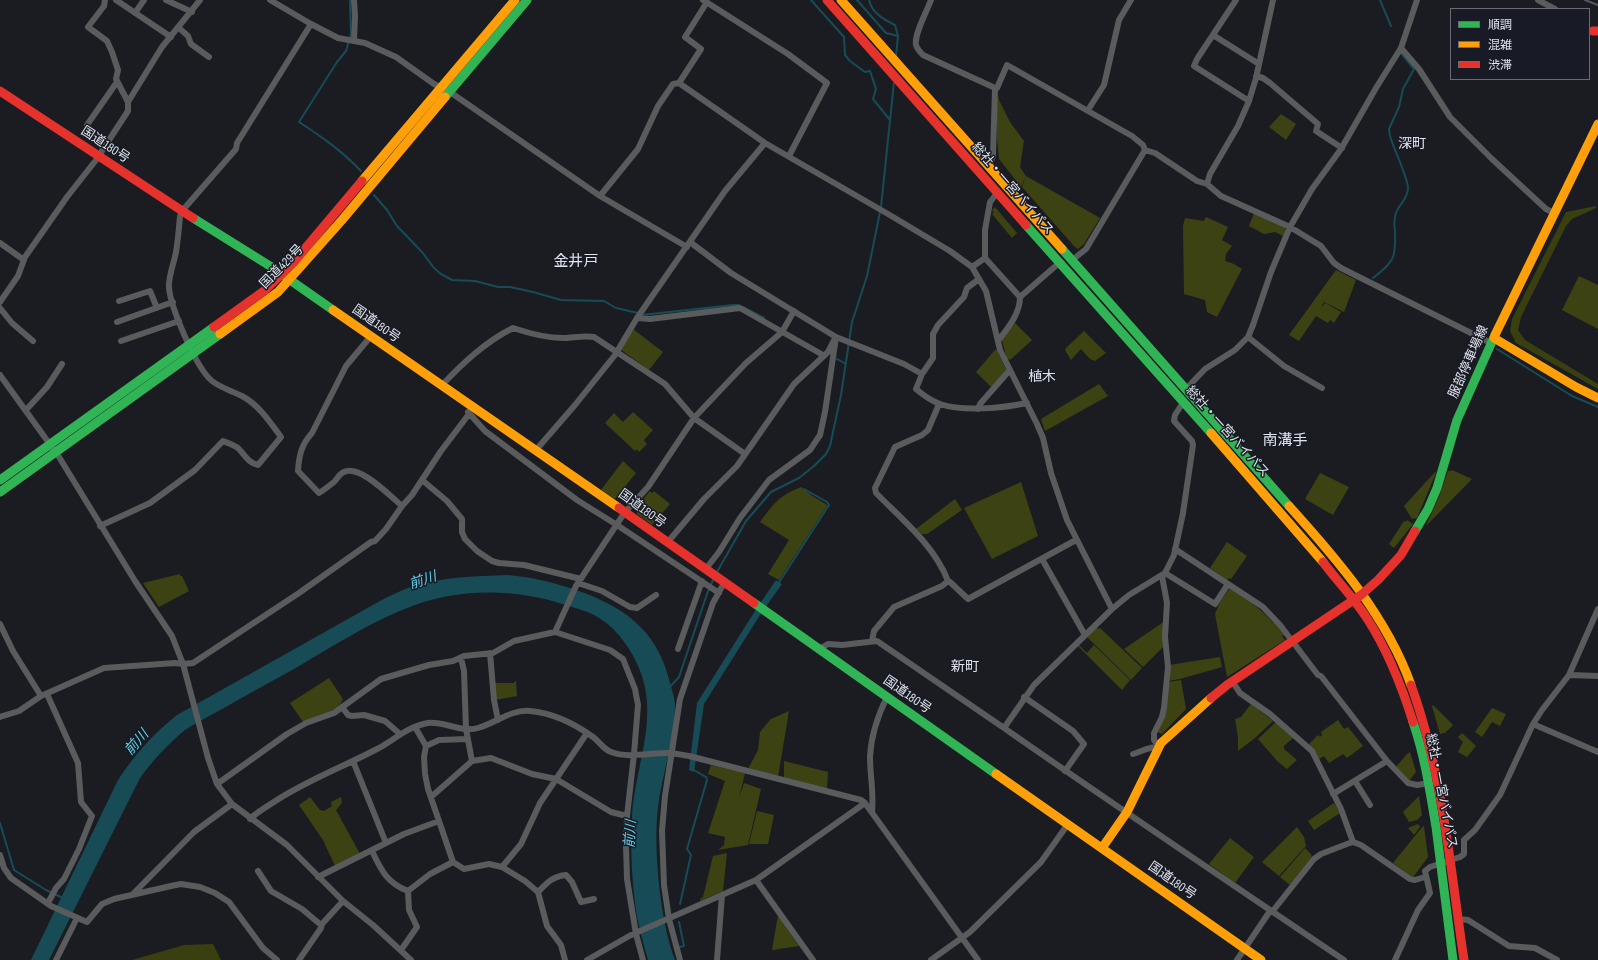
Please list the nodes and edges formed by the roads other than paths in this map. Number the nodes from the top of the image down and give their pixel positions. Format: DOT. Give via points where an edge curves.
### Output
graph roads {
  1 [pos="106,0"];
  2 [pos="116,0"];
  3 [pos="144,0"];
  4 [pos="166,0"];
  5 [pos="200,0"];
  6 [pos="270,0"];
  7 [pos="354,0"];
  8 [pos="515,0"];
  9 [pos="526,0"];
  10 [pos="827,0"];
  11 [pos="841,0"];
  12 [pos="932,0"];
  13 [pos="1131,0"];
  14 [pos="1236,0"];
  15 [pos="1273,0"];
  16 [pos="1418,0"];
  17 [pos="1538,0"];
  18 [pos="705,1"];
  19 [pos="1553,8"];
  20 [pos="192,12"];
  21 [pos="135,13"];
  22 [pos="311,24"];
  23 [pos="179,28"];
  24 [pos="1213,35"];
  25 [pos="171,37"];
  26 [pos="351,40"];
  27 [pos="1401,48"];
  28 [pos="209,57"];
  29 [pos="1259,64"];
  30 [pos="1256,76"];
  31 [pos="117,82"];
  32 [pos="679,83"];
  33 [pos="995,89"];
  34 [pos="446,90"];
  35 [pos="0,91"];
  36 [pos="1249,101"];
  37 [pos="128,102"];
  38 [pos="1088,110"];
  39 [pos="1598,124"];
  40 [pos="87,125"];
  41 [pos="765,143"];
  42 [pos="1342,148"];
  43 [pos="1145,150"];
  44 [pos="98,156"];
  45 [pos="789,156"];
  46 [pos="992,170"];
  47 [pos="987,180"];
  48 [pos="1207,184"];
  49 [pos="998,192"];
  50 [pos="600,196"];
  51 [pos="182,211"];
  52 [pos="1554,213"];
  53 [pos="1290,227"];
  54 [pos="0,243"];
  55 [pos="689,244"];
  56 [pos="985,258"];
  57 [pos="24,260"];
  58 [pos="1072,260"];
  59 [pos="1059,263"];
  60 [pos="972,267"];
  61 [pos="282,274"];
  62 [pos="979,279"];
  63 [pos="290,280"];
  64 [pos="1020,297"];
  65 [pos="119,301"];
  66 [pos="0,302"];
  67 [pos="173,302"];
  68 [pos="0,308"];
  69 [pos="157,308"];
  70 [pos="794,312"];
  71 [pos="639,315"];
  72 [pos="179,321"];
  73 [pos="117,322"];
  74 [pos="783,330"];
  75 [pos="371,336"];
  76 [pos="1248,337"];
  77 [pos="837,338"];
  78 [pos="1492,340"];
  79 [pos="33,341"];
  80 [pos="121,341"];
  81 [pos="998,341"];
  82 [pos="191,348"];
  83 [pos="616,351"];
  84 [pos="823,355"];
  85 [pos="62,364"];
  86 [pos="1009,371"];
  87 [pos="922,374"];
  88 [pos="0,375"];
  89 [pos="442,385"];
  90 [pos="1322,388"];
  91 [pos="1186,389"];
  92 [pos="1598,398"];
  93 [pos="467,402"];
  94 [pos="1027,403"];
  95 [pos="1183,403"];
  96 [pos="939,404"];
  97 [pos="978,409"];
  98 [pos="26,410"];
  99 [pos="469,414"];
  100 [pos="694,418"];
  101 [pos="50,444"];
  102 [pos="536,450"];
  103 [pos="56,452"];
  104 [pos="745,454"];
  105 [pos="0,480"];
  106 [pos="422,480"];
  107 [pos="0,492"];
  108 [pos="402,506"];
  109 [pos="625,512"];
  110 [pos="617,525"];
  111 [pos="100,526"];
  112 [pos="1076,540"];
  113 [pos="667,543"];
  114 [pos="1175,549"];
  115 [pos="1042,559"];
  116 [pos="707,571"];
  117 [pos="1164,575"];
  118 [pos="948,581"];
  119 [pos="703,582"];
  120 [pos="723,582"];
  121 [pos="578,583"];
  122 [pos="1228,584"];
  123 [pos="717,592"];
  124 [pos="656,595"];
  125 [pos="1357,598"];
  126 [pos="1112,609"];
  127 [pos="1598,609"];
  128 [pos="0,624"];
  129 [pos="555,632"];
  130 [pos="1085,635"];
  131 [pos="872,641"];
  132 [pos="1292,642"];
  133 [pos="678,649"];
  134 [pos="819,649"];
  135 [pos="490,653"];
  136 [pos="461,658"];
  137 [pos="184,664"];
  138 [pos="1569,675"];
  139 [pos="1598,676"];
  140 [pos="1232,682"];
  141 [pos="44,695"];
  142 [pos="887,697"];
  143 [pos="1024,697"];
  144 [pos="342,707"];
  145 [pos="0,717"];
  146 [pos="498,720"];
  147 [pos="1533,724"];
  148 [pos="414,727"];
  149 [pos="1004,728"];
  150 [pos="466,729"];
  151 [pos="587,733"];
  152 [pos="400,734"];
  153 [pos="468,739"];
  154 [pos="426,746"];
  155 [pos="1160,747"];
  156 [pos="1598,752"];
  157 [pos="671,753"];
  158 [pos="1133,754"];
  159 [pos="637,755"];
  160 [pos="472,760"];
  161 [pos="353,761"];
  162 [pos="1387,761"];
  163 [pos="1065,771"];
  164 [pos="556,779"];
  165 [pos="1355,781"];
  166 [pos="1429,782"];
  167 [pos="217,784"];
  168 [pos="1333,794"];
  169 [pos="431,797"];
  170 [pos="865,803"];
  171 [pos="232,804"];
  172 [pos="1370,805"];
  173 [pos="872,812"];
  174 [pos="1127,812"];
  175 [pos="627,816"];
  176 [pos="250,819"];
  177 [pos="439,821"];
  178 [pos="1068,824"];
  179 [pos="1353,842"];
  180 [pos="386,843"];
  181 [pos="1102,848"];
  182 [pos="372,851"];
  183 [pos="0,855"];
  184 [pos="1451,860"];
  185 [pos="453,862"];
  186 [pos="1441,863"];
  187 [pos="502,867"];
  188 [pos="258,871"];
  189 [pos="318,877"];
  190 [pos="1425,877"];
  191 [pos="756,880"];
  192 [pos="408,891"];
  193 [pos="538,892"];
  194 [pos="132,895"];
  195 [pos="722,895"];
  196 [pos="594,899"];
  197 [pos="343,901"];
  198 [pos="51,902"];
  199 [pos="1271,912"];
  200 [pos="75,917"];
  201 [pos="668,919"];
  202 [pos="1458,919"];
  203 [pos="321,926"];
  204 [pos="637,933"];
  205 [pos="962,938"];
  206 [pos="1244,948"];
  207 [pos="401,950"];
  208 [pos="56,960"];
  209 [pos="277,960"];
  210 [pos="299,960"];
  211 [pos="411,960"];
  212 [pos="565,960"];
  213 [pos="587,960"];
  214 [pos="643,960"];
  215 [pos="680,960"];
  216 [pos="717,960"];
  217 [pos="813,960"];
  218 [pos="931,960"];
  219 [pos="978,960"];
  220 [pos="1237,960"];
  221 [pos="1261,960"];
  222 [pos="1344,960"];
  223 [pos="1395,960"];
  224 [pos="1453,960"];
  225 [pos="1464,960"];
  226 [pos="1556,960"];
  1 -- 31 [label="street" via="88,27 107,41 118,70"];
  2 -- 21 [label="street"];
  3 -- 21 [label="street"];
  4 -- 20 [label="street"];
  5 -- 20 [label="street"];
  6 -- 22 [label="street"];
  7 -- 26 [label="street" via="355,16"];
  8 -- 34 [label="main road, 国道429号"];
  9 -- 34 [label="main road, 国道429号"];
  10 -- 47 [label="main road, 総社・一宮バイパス"];
  11 -- 46 [label="main road, 総社・一宮バイパス"];
  12 -- 33 [label="street" via="916,36 920,52"];
  13 -- 38 [label="street" via="1119,20 1104,85"];
  14 -- 24 [label="street"];
  15 -- 29 [label="street"];
  16 -- 27 [label="street"];
  17 -- 19 [label="street"];
  18 -- 32 [label="street" via="685,37 700,48"];
  18 -- 45 [label="street" via="788,54 827,83"];
  20 -- 23 [label="street"];
  21 -- 25 [label="street"];
  22 -- 26 [label="street" via="338,38"];
  22 -- 51 [label="street" via="237,143 236,149"];
  23 -- 25 [label="street"];
  23 -- 28 [label="street" via="188,36 191,44"];
  24 -- 29 [label="street"];
  24 -- 36 [label="street" via="1194,66"];
  25 -- 37 [label="street"];
  26 -- 34 [label="street" via="365,43 396,57"];
  27 -- 42 [label="street"];
  27 -- 52 [label="street" via="1419,69 1450,117 1546,209"];
  29 -- 30 [label="street"];
  30 -- 36 [label="street"];
  30 -- 42 [label="street" via="1263,78 1318,124 1316,132"];
  31 -- 37 [label="street"];
  31 -- 40 [label="street"];
  32 -- 41 [label="street"];
  32 -- 50 [label="street" via="673,84 658,106 638,149"];
  33 -- 38 [label="street" via="1007,65"];
  33 -- 46 [label="street"];
  34 -- 50 [label="street"];
  34 -- 61 [label="main road, 国道429号"];
  34 -- 63 [label="main road, 国道429号"];
  35 -- 44 [label="main road, 国道180号"];
  36 -- 48 [label="street"];
  37 -- 44 [label="street" via="128,111"];
  38 -- 43 [label="street" via="1132,136"];
  39 -- 52 [label="main road, 服部停車場線"];
  41 -- 45 [label="street"];
  41 -- 55 [label="street" via="725,191"];
  42 -- 53 [label="street" via="1312,189"];
  43 -- 48 [label="street" via="1154,153 1197,181"];
  43 -- 58 [label="street" via="1086,249"];
  44 -- 51 [label="main road, 国道180号"];
  44 -- 57 [label="street"];
  45 -- 60 [label="street" via="950,251"];
  46 -- 47 [label="main road"];
  46 -- 58 [label="main road, 総社・一宮バイパス"];
  47 -- 49 [label="main road, 総社・一宮バイパス"];
  48 -- 53 [label="street" via="1221,196"];
  49 -- 56 [label="street" via="990,202 985,230"];
  49 -- 59 [label="main road, 総社・一宮バイパス"];
  50 -- 55 [label="street"];
  51 -- 61 [label="main road, 国道180号"];
  51 -- 67 [label="street" via="169,286"];
  52 -- 78 [label="main road, 服部停車場線"];
  53 -- 76 [label="street" via="1270,272"];
  53 -- 78 [label="street" via="1321,246 1341,268"];
  54 -- 57 [label="street"];
  55 -- 70 [label="street"];
  55 -- 71 [label="street"];
  56 -- 60 [label="street"];
  56 -- 64 [label="street"];
  57 -- 66 [label="street" via="18,276"];
  58 -- 59 [label="street"];
  58 -- 91 [label="main road, 総社・一宮バイパス"];
  59 -- 64 [label="street"];
  59 -- 95 [label="main road, 総社・一宮バイパス"];
  60 -- 62 [label="street"];
  61 -- 63 [label="main road, 国道180号"];
  61 -- 82 [label="main road, 国道429号"];
  62 -- 81 [label="street" via="986,291"];
  62 -- 87 [label="street" via="967,288 964,297 938,325 933,334 933,358"];
  63 -- 75 [label="main road, 国道180号"];
  63 -- 82 [label="main road, 国道429号" via="278,292"];
  64 -- 81 [label="street" via="1020,306"];
  65 -- 69 [label="street" via="150,290"];
  67 -- 69 [label="street"];
  67 -- 72 [label="street"];
  68 -- 79 [label="street" via="12,323"];
  69 -- 73 [label="street"];
  70 -- 74 [label="street"];
  70 -- 77 [label="street"];
  71 -- 74 [label="street" via="650,319 737,308"];
  71 -- 83 [label="street"];
  72 -- 80 [label="street"];
  72 -- 82 [label="street"];
  74 -- 84 [label="street"];
  74 -- 100 [label="street"];
  75 -- 89 [label="main road, 国道180号"];
  75 -- 108 [label="street" via="346,366 312,433 304,442 298,471 319,493 342,473 349,470 358,472"];
  76 -- 90 [label="street" via="1284,366"];
  76 -- 91 [label="street" via="1235,350 1205,369"];
  77 -- 84 [label="street"];
  77 -- 87 [label="street" via="904,364"];
  77 -- 116 [label="street" via="820,435 810,450 769,480 740,518"];
  78 -- 92 [label="main road"];
  78 -- 125 [label="main road, 服部停車場線" via="1457,420 1437,488 1419,527 1400,555 1378,580"];
  81 -- 86 [label="street"];
  82 -- 101 [label="main road, 国道429号"];
  82 -- 103 [label="main road, 国道429号"];
  82 -- 111 [label="street" via="201,368 211,379 254,405 281,437 258,465 245,457 238,448 223,441 195,470 150,503"];
  83 -- 89 [label="street" via="594,337 561,338 513,328 485,345"];
  83 -- 100 [label="street" via="665,384"];
  83 -- 102 [label="street" via="588,389"];
  84 -- 104 [label="street" via="794,384"];
  85 -- 98 [label="street" via="47,387"];
  86 -- 94 [label="street"];
  86 -- 97 [label="street"];
  87 -- 96 [label="street" via="916,389"];
  88 -- 98 [label="street"];
  89 -- 93 [label="main road, 国道180号"];
  91 -- 95 [label="street"];
  91 -- 125 [label="main road, 総社・一宮バイパス" via="1308,527"];
  93 -- 99 [label="street"];
  93 -- 102 [label="main road, 国道180号"];
  94 -- 97 [label="street"];
  94 -- 112 [label="street" via="1042,438 1051,473"];
  95 -- 114 [label="street" via="1174,421 1193,445"];
  95 -- 125 [label="main road, 総社・一宮バイパス"];
  96 -- 97 [label="street"];
  96 -- 118 [label="street" via="928,430 895,447 875,488 876,494 922,540"];
  98 -- 101 [label="street"];
  99 -- 106 [label="street"];
  99 -- 110 [label="street" via="491,436 577,500"];
  100 -- 104 [label="street"];
  100 -- 109 [label="street" via="648,487"];
  101 -- 103 [label="street"];
  101 -- 105 [label="main road, 国道429号"];
  102 -- 109 [label="main road, 国道180号"];
  103 -- 107 [label="main road, 国道429号"];
  103 -- 111 [label="street"];
  104 -- 113 [label="street"];
  106 -- 108 [label="street"];
  106 -- 121 [label="street" via="447,501 462,519 465,539 492,561 524,565"];
  108 -- 137 [label="street" via="375,541 193,663"];
  109 -- 110 [label="street"];
  109 -- 113 [label="main road, 国道180号"];
  110 -- 119 [label="street"];
  110 -- 121 [label="street"];
  111 -- 137 [label="street" via="172,636"];
  112 -- 115 [label="street"];
  112 -- 126 [label="street"];
  113 -- 116 [label="main road, 国道180号"];
  114 -- 117 [label="street"];
  114 -- 122 [label="street"];
  115 -- 118 [label="street" via="968,599"];
  115 -- 130 [label="street"];
  116 -- 120 [label="main road, 国道180号"];
  117 -- 122 [label="street" via="1215,604"];
  117 -- 126 [label="street" via="1129,595"];
  117 -- 155 [label="street" via="1168,667 1164,708 1154,733 1154,740"];
  118 -- 131 [label="street" via="894,607 874,631"];
  119 -- 123 [label="street"];
  119 -- 133 [label="street"];
  120 -- 123 [label="street"];
  120 -- 134 [label="main road, 国道180号"];
  121 -- 124 [label="street" via="637,608"];
  121 -- 129 [label="street"];
  122 -- 132 [label="street" via="1263,608"];
  123 -- 157 [label="street" via="680,699"];
  125 -- 132 [label="main road, 服部停車場線"];
  125 -- 166 [label="main road, 総社・一宮バイパス" via="1382,643 1405,697 1422,748"];
  125 -- 184 [label="main road, 総社・一宮バイパス" via="1373,612 1393,644 1415,692 1439,780"];
  126 -- 130 [label="street"];
  127 -- 138 [label="street"];
  128 -- 141 [label="street" via="13,651"];
  129 -- 135 [label="street" via="514,641"];
  129 -- 159 [label="street" via="610,650 623,659 638,704"];
  130 -- 143 [label="street"];
  131 -- 134 [label="street" via="828,644"];
  131 -- 149 [label="street" via="877,641"];
  132 -- 140 [label="main road, 服部停車場線"];
  132 -- 162 [label="street"];
  134 -- 142 [label="main road, 国道180号"];
  135 -- 136 [label="street"];
  135 -- 146 [label="street"];
  136 -- 144 [label="street" via="429,664 381,679"];
  136 -- 150 [label="street" via="464,672"];
  137 -- 141 [label="street" via="175,662 104,668"];
  137 -- 167 [label="street" via="205,748"];
  138 -- 139 [label="street"];
  138 -- 147 [label="street"];
  140 -- 155 [label="main road, 服部停車場線" via="1213,696 1161,743"];
  140 -- 168 [label="street" via="1240,693 1270,714 1312,751"];
  141 -- 145 [label="street" via="19,711"];
  141 -- 198 [label="street" via="78,763 81,802 92,816 79,849 64,879 55,889"];
  142 -- 173 [label="street" via="880,710 870,757"];
  142 -- 178 [label="main road, 国道180号"];
  143 -- 149 [label="street"];
  143 -- 163 [label="street" via="1073,730 1084,744"];
  144 -- 152 [label="street" via="348,715 364,715 385,721"];
  144 -- 167 [label="street" via="286,734"];
  146 -- 150 [label="street" via="477,728"];
  146 -- 151 [label="street" via="527,710 552,716"];
  147 -- 156 [label="street"];
  147 -- 184 [label="street" via="1500,795 1475,830 1464,840 1464,854"];
  148 -- 150 [label="street" via="429,723"];
  148 -- 152 [label="street"];
  148 -- 154 [label="street"];
  149 -- 163 [label="street"];
  150 -- 153 [label="street"];
  151 -- 159 [label="street" via="606,750 621,755"];
  151 -- 164 [label="street"];
  152 -- 161 [label="street"];
  153 -- 154 [label="street" via="439,740"];
  153 -- 160 [label="street"];
  154 -- 169 [label="street" via="425,774"];
  155 -- 158 [label="street" via="1152,746"];
  155 -- 174 [label="main road, 服部停車場線"];
  157 -- 159 [label="street"];
  157 -- 170 [label="street"];
  157 -- 201 [label="street" via="662,831"];
  159 -- 175 [label="street"];
  160 -- 164 [label="street" via="491,758 532,774"];
  160 -- 169 [label="street"];
  161 -- 176 [label="street" via="298,786"];
  161 -- 180 [label="street"];
  162 -- 165 [label="street"];
  162 -- 166 [label="street" via="1408,783 1417,785"];
  163 -- 174 [label="street"];
  164 -- 175 [label="street" via="611,812"];
  164 -- 187 [label="street" via="540,803 521,844"];
  165 -- 168 [label="street"];
  165 -- 172 [label="street"];
  166 -- 186 [label="main road, 総社・一宮バイパス"];
  167 -- 171 [label="street"];
  168 -- 179 [label="street"];
  169 -- 177 [label="street"];
  170 -- 173 [label="street"];
  170 -- 191 [label="street"];
  171 -- 176 [label="street"];
  171 -- 194 [label="street" via="194,832"];
  173 -- 205 [label="street"];
  174 -- 181 [label="main road, 服部停車場線"];
  174 -- 199 [label="street"];
  175 -- 204 [label="street" via="627,879"];
  176 -- 189 [label="street" via="287,845"];
  177 -- 180 [label="street"];
  177 -- 185 [label="street"];
  178 -- 181 [label="main road, 国道180号"];
  178 -- 205 [label="street" via="1041,862"];
  179 -- 190 [label="street" via="1410,879"];
  179 -- 199 [label="street" via="1327,851 1314,859"];
  180 -- 182 [label="street"];
  181 -- 206 [label="main road, 国道180号"];
  182 -- 189 [label="street"];
  182 -- 192 [label="street" via="388,880"];
  183 -- 198 [label="street" via="8,875"];
  184 -- 186 [label="street"];
  184 -- 202 [label="main road, 総社・一宮バイパス"];
  185 -- 187 [label="street" via="464,869 488,864"];
  185 -- 192 [label="street" via="430,874"];
  186 -- 190 [label="street" via="1424,871"];
  186 -- 224 [label="main road, 総社・一宮バイパス"];
  187 -- 193 [label="street"];
  188 -- 203 [label="street" via="271,891 302,909"];
  189 -- 197 [label="street"];
  190 -- 223 [label="street" via="1430,893 1418,910"];
  191 -- 195 [label="street"];
  191 -- 217 [label="street"];
  192 -- 207 [label="street" via="409,910 417,927"];
  193 -- 196 [label="street" via="550,880 566,875 581,902"];
  193 -- 212 [label="street" via="547,926 561,945"];
  194 -- 200 [label="street" via="102,904 87,922"];
  194 -- 209 [label="street" via="181,884 215,893 229,902 263,948"];
  195 -- 201 [label="street"];
  195 -- 216 [label="street"];
  197 -- 203 [label="street"];
  197 -- 207 [label="street"];
  198 -- 200 [label="street"];
  199 -- 206 [label="street"];
  199 -- 222 [label="street"];
  200 -- 208 [label="street"];
  201 -- 204 [label="street"];
  201 -- 215 [label="street"];
  202 -- 225 [label="main road, 総社・一宮バイパス"];
  202 -- 226 [label="street" via="1468,920 1509,946 1535,948"];
  203 -- 210 [label="street"];
  204 -- 213 [label="street"];
  204 -- 214 [label="street"];
  205 -- 218 [label="street"];
  205 -- 219 [label="street"];
  206 -- 220 [label="street"];
  206 -- 221 [label="main road, 国道180号"];
  207 -- 211 [label="street"];
}
